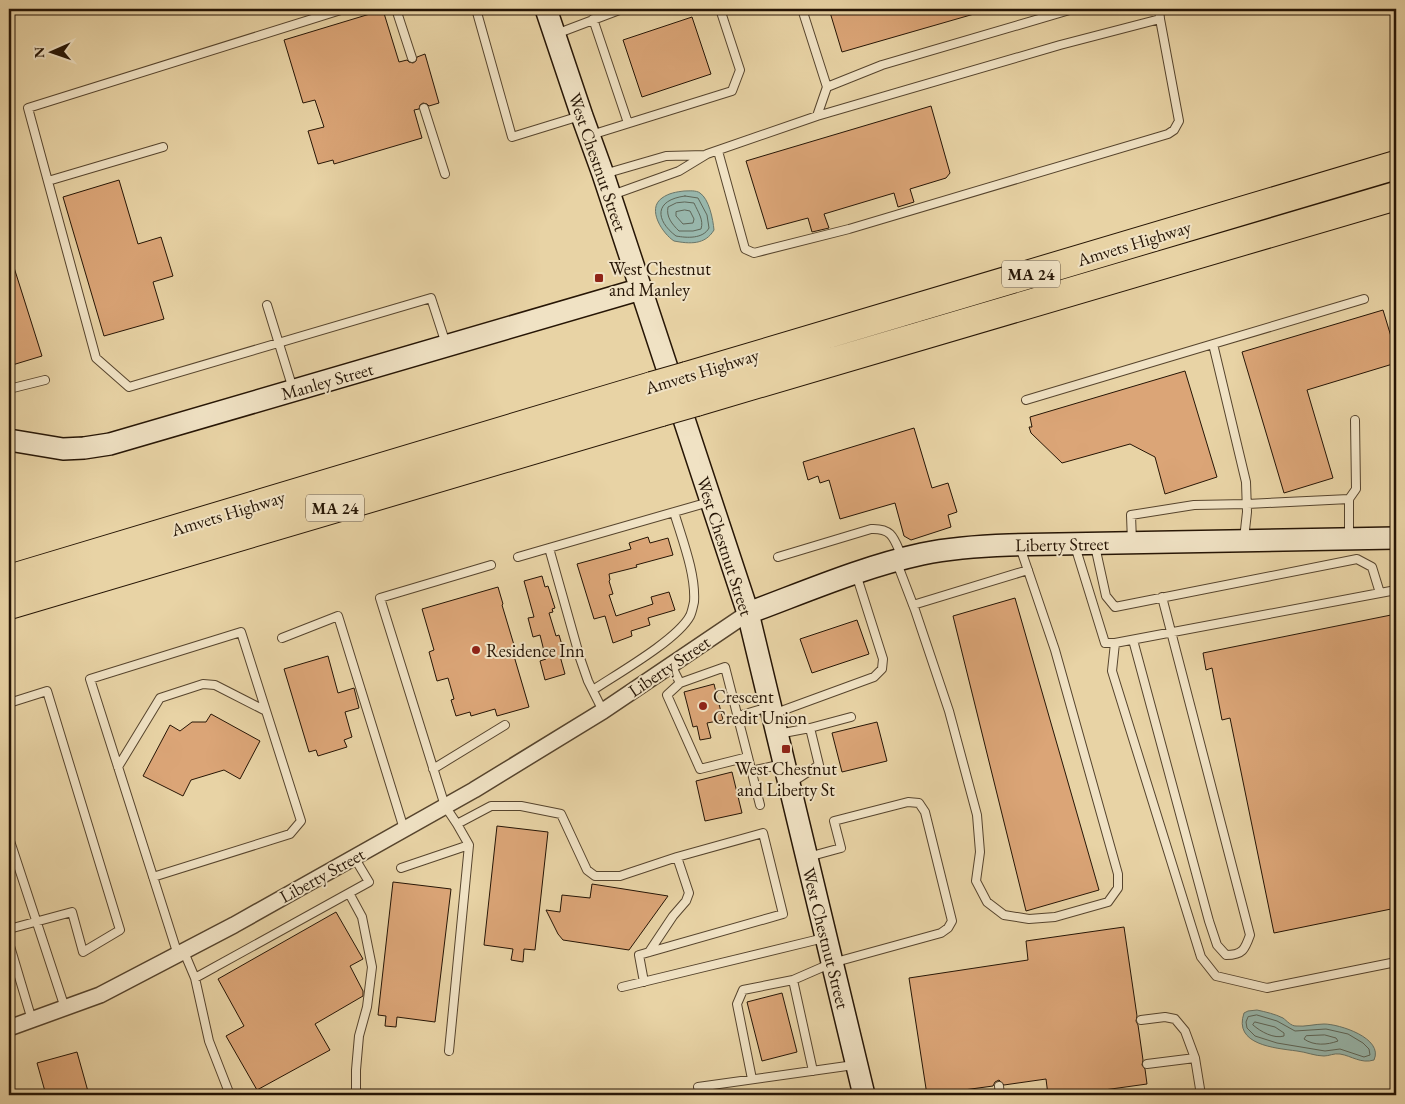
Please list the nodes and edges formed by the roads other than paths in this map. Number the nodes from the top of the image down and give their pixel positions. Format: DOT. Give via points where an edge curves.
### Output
graph roads {
  1 [pos="344,9"];
  2 [pos="396,9"];
  3 [pos="476,9"];
  4 [pos="546,9"];
  5 [pos="622,9"];
  6 [pos="720,9"];
  7 [pos="802,9"];
  8 [pos="1073,9"];
  9 [pos="1159,9"];
  10 [pos="593,19"];
  11 [pos="1160,19"];
  12 [pos="554,34"];
  13 [pos="412,58"];
  14 [pos="827,87"];
  15 [pos="424,108"];
  16 [pos="582,116"];
  17 [pos="817,116"];
  18 [pos="628,123"];
  19 [pos="589,136"];
  20 [pos="163,147"];
  21 [pos="718,151"];
  22 [pos="707,154"];
  23 [pos="1396,165"];
  24 [pos="445,174"];
  25 [pos="603,174"];
  26 [pos="48,181"];
  27 [pos="610,195"];
  28 [pos="1396,196"];
  29 [pos="641,288"];
  30 [pos="1364,299"];
  31 [pos="267,305"];
  32 [pos="278,343"];
  33 [pos="1213,344"];
  34 [pos="447,346"];
  35 [pos="45,380"];
  36 [pos="9,389"];
  37 [pos="293,391"];
  38 [pos="1026,400"];
  39 [pos="1355,420"];
  40 [pos="9,440"];
  41 [pos="1349,499"];
  42 [pos="711,502"];
  43 [pos="1247,504"];
  44 [pos="674,512"];
  45 [pos="1396,538"];
  46 [pos="1350,539"];
  47 [pos="1244,541"];
  48 [pos="1132,543"];
  49 [pos="1084,544"];
  50 [pos="1020,545"];
  51 [pos="549,548"];
  52 [pos="518,557"];
  53 [pos="778,557"];
  54 [pos="900,560"];
  55 [pos="491,565"];
  56 [pos="1028,570"];
  57 [pos="856,574"];
  58 [pos="9,579"];
  59 [pos="1396,590"];
  60 [pos="1380,593"];
  61 [pos="1162,598"];
  62 [pos="9,605"];
  63 [pos="913,605"];
  64 [pos="748,613"];
  65 [pos="1170,633"];
  66 [pos="282,638"];
  67 [pos="1133,640"];
  68 [pos="1115,643"];
  69 [pos="671,665"];
  70 [pos="680,683"];
  71 [pos="593,690"];
  72 [pos="9,703"];
  73 [pos="266,711"];
  74 [pos="603,711"];
  75 [pos="738,716"];
  76 [pos="851,716"];
  77 [pos="772,719"];
  78 [pos="505,725"];
  79 [pos="810,728"];
  80 [pos="748,757"];
  81 [pos="118,767"];
  82 [pos="434,769"];
  83 [pos="751,771"];
  84 [pos="786,774"];
  85 [pos="760,805"];
  86 [pos="445,806"];
  87 [pos="458,824"];
  88 [pos="404,829"];
  89 [pos="9,839"];
  90 [pos="469,845"];
  91 [pos="354,857"];
  92 [pos="677,857"];
  93 [pos="806,857"];
  94 [pos="401,868"];
  95 [pos="153,877"];
  96 [pos="348,893"];
  97 [pos="37,922"];
  98 [pos="9,929"];
  99 [pos="826,937"];
  100 [pos="9,943"];
  101 [pos="649,952"];
  102 [pos="181,953"];
  103 [pos="1396,962"];
  104 [pos="832,963"];
  105 [pos="195,978"];
  106 [pos="793,980"];
  107 [pos="644,982"];
  108 [pos="622,987"];
  109 [pos="65,1008"];
  110 [pos="32,1020"];
  111 [pos="1141,1020"];
  112 [pos="9,1028"];
  113 [pos="449,1051"];
  114 [pos="1194,1058"];
  115 [pos="1147,1064"];
  116 [pos="857,1065"];
  117 [pos="812,1071"];
  118 [pos="752,1079"];
  119 [pos="998,1086"];
  120 [pos="698,1087"];
  121 [pos="230,1095"];
  122 [pos="356,1095"];
  123 [pos="864,1095"];
  124 [pos="1000,1095"];
  125 [pos="1201,1095"];
  1 -- 26 [label="lane" via="28,108"];
  2 -- 13 [label="lane"];
  3 -- 16 [label="lane" via="512,137"];
  4 -- 12 [label="main road, West Chestnut Street"];
  5 -- 10 [label="lane"];
  6 -- 18 [label="lane" via="740,70 732,91"];
  7 -- 14 [label="lane"];
  8 -- 14 [label="lane" via="882,65"];
  9 -- 11 [label="lane"];
  10 -- 12 [label="lane"];
  10 -- 18 [label="lane"];
  11 -- 17 [label="lane"];
  11 -- 21 [label="lane" via="1179,120 1168,134 849,229 754,252 745,249"];
  12 -- 16 [label="main road, West Chestnut Street"];
  14 -- 17 [label="lane"];
  15 -- 24 [label="lane"];
  16 -- 19 [label="main road, West Chestnut Street"];
  17 -- 21 [label="lane"];
  18 -- 19 [label="lane"];
  19 -- 25 [label="main road, West Chestnut Street"];
  20 -- 26 [label="lane"];
  21 -- 22 [label="lane"];
  22 -- 25 [label="lane" via="666,156"];
  22 -- 27 [label="lane" via="679,170"];
  23 -- 58 [label="highway, Amvets Highway / MA 24, bridge"];
  25 -- 27 [label="main road, West Chestnut Street"];
  26 -- 32 [label="lane" via="96,358 129,387"];
  27 -- 29 [label="main road, West Chestnut Street"];
  28 -- 62 [label="highway, Amvets Highway / MA 24, bridge"];
  29 -- 34 [label="main road, Manley Street"];
  29 -- 42 [label="main road, West Chestnut Street"];
  30 -- 33 [label="lane"];
  31 -- 32 [label="lane"];
  32 -- 34 [label="lane" via="431,298"];
  32 -- 37 [label="lane"];
  33 -- 38 [label="lane"];
  33 -- 43 [label="lane" via="1246,482"];
  34 -- 37 [label="main road, Manley Street"];
  35 -- 36 [label="lane"];
  37 -- 40 [label="main road, Manley Street" via="93,447 64,449"];
  39 -- 41 [label="lane" via="1356,489"];
  41 -- 43 [label="lane"];
  41 -- 46 [label="lane"];
  42 -- 44 [label="lane"];
  42 -- 64 [label="main road, West Chestnut Street"];
  43 -- 47 [label="lane"];
  43 -- 48 [label="lane" via="1194,505 1131,515"];
  44 -- 51 [label="lane"];
  44 -- 71 [label="lane" via="693,581 694,601 690,616 664,643"];
  45 -- 46 [label="main road, Liberty Street"];
  46 -- 47 [label="main road, Liberty Street"];
  47 -- 48 [label="main road, Liberty Street"];
  48 -- 49 [label="main road, Liberty Street"];
  49 -- 50 [label="main road, Liberty Street"];
  49 -- 61 [label="lane" via="1106,596 1115,607"];
  49 -- 68 [label="lane" via="1105,643"];
  50 -- 54 [label="main road, Liberty Street" via="962,547"];
  50 -- 56 [label="lane"];
  51 -- 52 [label="lane"];
  51 -- 71 [label="lane" via="580,658"];
  53 -- 54 [label="lane" via="871,529 883,529 892,536"];
  54 -- 57 [label="main road, Liberty Street"];
  54 -- 63 [label="lane"];
  55 -- 82 [label="lane" via="380,598"];
  56 -- 63 [label="lane"];
  56 -- 63 [label="lane" via="1055,650 1118,874 1118,888 1108,902 1055,917 1029,919 1004,915 987,902 976,880 980,852 977,815 949,711"];
  57 -- 64 [label="main road, Liberty Street"];
  57 -- 77 [label="lane" via="884,659 882,669 874,677"];
  59 -- 60 [label="lane"];
  60 -- 61 [label="lane" via="1372,567 1357,559"];
  60 -- 65 [label="lane"];
  61 -- 65 [label="lane"];
  64 -- 69 [label="street, Liberty Street"];
  64 -- 77 [label="main road, West Chestnut Street"];
  65 -- 67 [label="lane"];
  65 -- 67 [label="lane" via="1250,935 1245,949 1235,955 1226,955 1217,945 1209,921"];
  66 -- 88 [label="lane" via="338,616"];
  67 -- 68 [label="lane"];
  68 -- 103 [label="lane" via="1112,671 1201,957 1216,976 1267,988"];
  69 -- 70 [label="lane"];
  69 -- 74 [label="street, Liberty Street"];
  70 -- 75 [label="lane" via="725,667"];
  70 -- 80 [label="lane" via="667,695 700,769"];
  71 -- 74 [label="lane"];
  72 -- 97 [label="lane" via="47,691 120,930 83,952 72,912"];
  73 -- 81 [label="lane" via="215,685 203,684 160,698"];
  73 -- 81 [label="lane" via="241,632 90,679"];
  73 -- 95 [label="lane" via="301,821 290,834"];
  74 -- 86 [label="street, Liberty Street"];
  75 -- 77 [label="lane"];
  75 -- 80 [label="lane"];
  76 -- 79 [label="lane"];
  77 -- 79 [label="lane"];
  77 -- 84 [label="main road, West Chestnut Street"];
  78 -- 82 [label="lane"];
  79 -- 84 [label="lane" via="819,765"];
  80 -- 83 [label="lane"];
  81 -- 95 [label="lane"];
  82 -- 86 [label="lane"];
  83 -- 84 [label="lane"];
  83 -- 85 [label="lane"];
  84 -- 93 [label="main road, West Chestnut Street"];
  86 -- 87 [label="lane"];
  86 -- 88 [label="street, Liberty Street"];
  87 -- 90 [label="lane"];
  87 -- 92 [label="lane" via="491,806 521,806 561,814 586,870 596,876 620,876"];
  88 -- 91 [label="street, Liberty Street"];
  89 -- 97 [label="lane"];
  90 -- 94 [label="lane"];
  90 -- 113 [label="lane"];
  91 -- 96 [label="lane" via="369,882"];
  91 -- 102 [label="street, Liberty Street"];
  92 -- 101 [label="lane" via="689,892"];
  92 -- 101 [label="lane" via="762,834 783,914"];
  93 -- 99 [label="main road, West Chestnut Street"];
  93 -- 104 [label="lane" via="841,848 834,821 911,802 924,810 951,916 950,926 942,933"];
  95 -- 102 [label="lane"];
  96 -- 105 [label="lane"];
  96 -- 122 [label="lane" via="362,917 372,967 359,1036"];
  97 -- 98 [label="lane"];
  97 -- 109 [label="lane"];
  99 -- 104 [label="main road, West Chestnut Street"];
  99 -- 107 [label="lane"];
  100 -- 110 [label="lane"];
  101 -- 107 [label="lane" via="639,955"];
  102 -- 105 [label="lane"];
  102 -- 109 [label="street, Liberty Street" via="100,995"];
  104 -- 106 [label="lane"];
  104 -- 116 [label="main road, West Chestnut Street"];
  105 -- 121 [label="lane" via="209,1041"];
  106 -- 117 [label="lane"];
  106 -- 118 [label="lane" via="743,990 737,1004"];
  107 -- 108 [label="lane"];
  109 -- 110 [label="street, Liberty Street"];
  110 -- 112 [label="street, Liberty Street"];
  111 -- 114 [label="lane" via="1175,1018 1186,1031"];
  114 -- 115 [label="lane"];
  114 -- 125 [label="lane"];
  116 -- 117 [label="lane"];
  116 -- 123 [label="main road, West Chestnut Street"];
  117 -- 118 [label="lane"];
  118 -- 120 [label="lane"];
  119 -- 124 [label="lane"];
}
